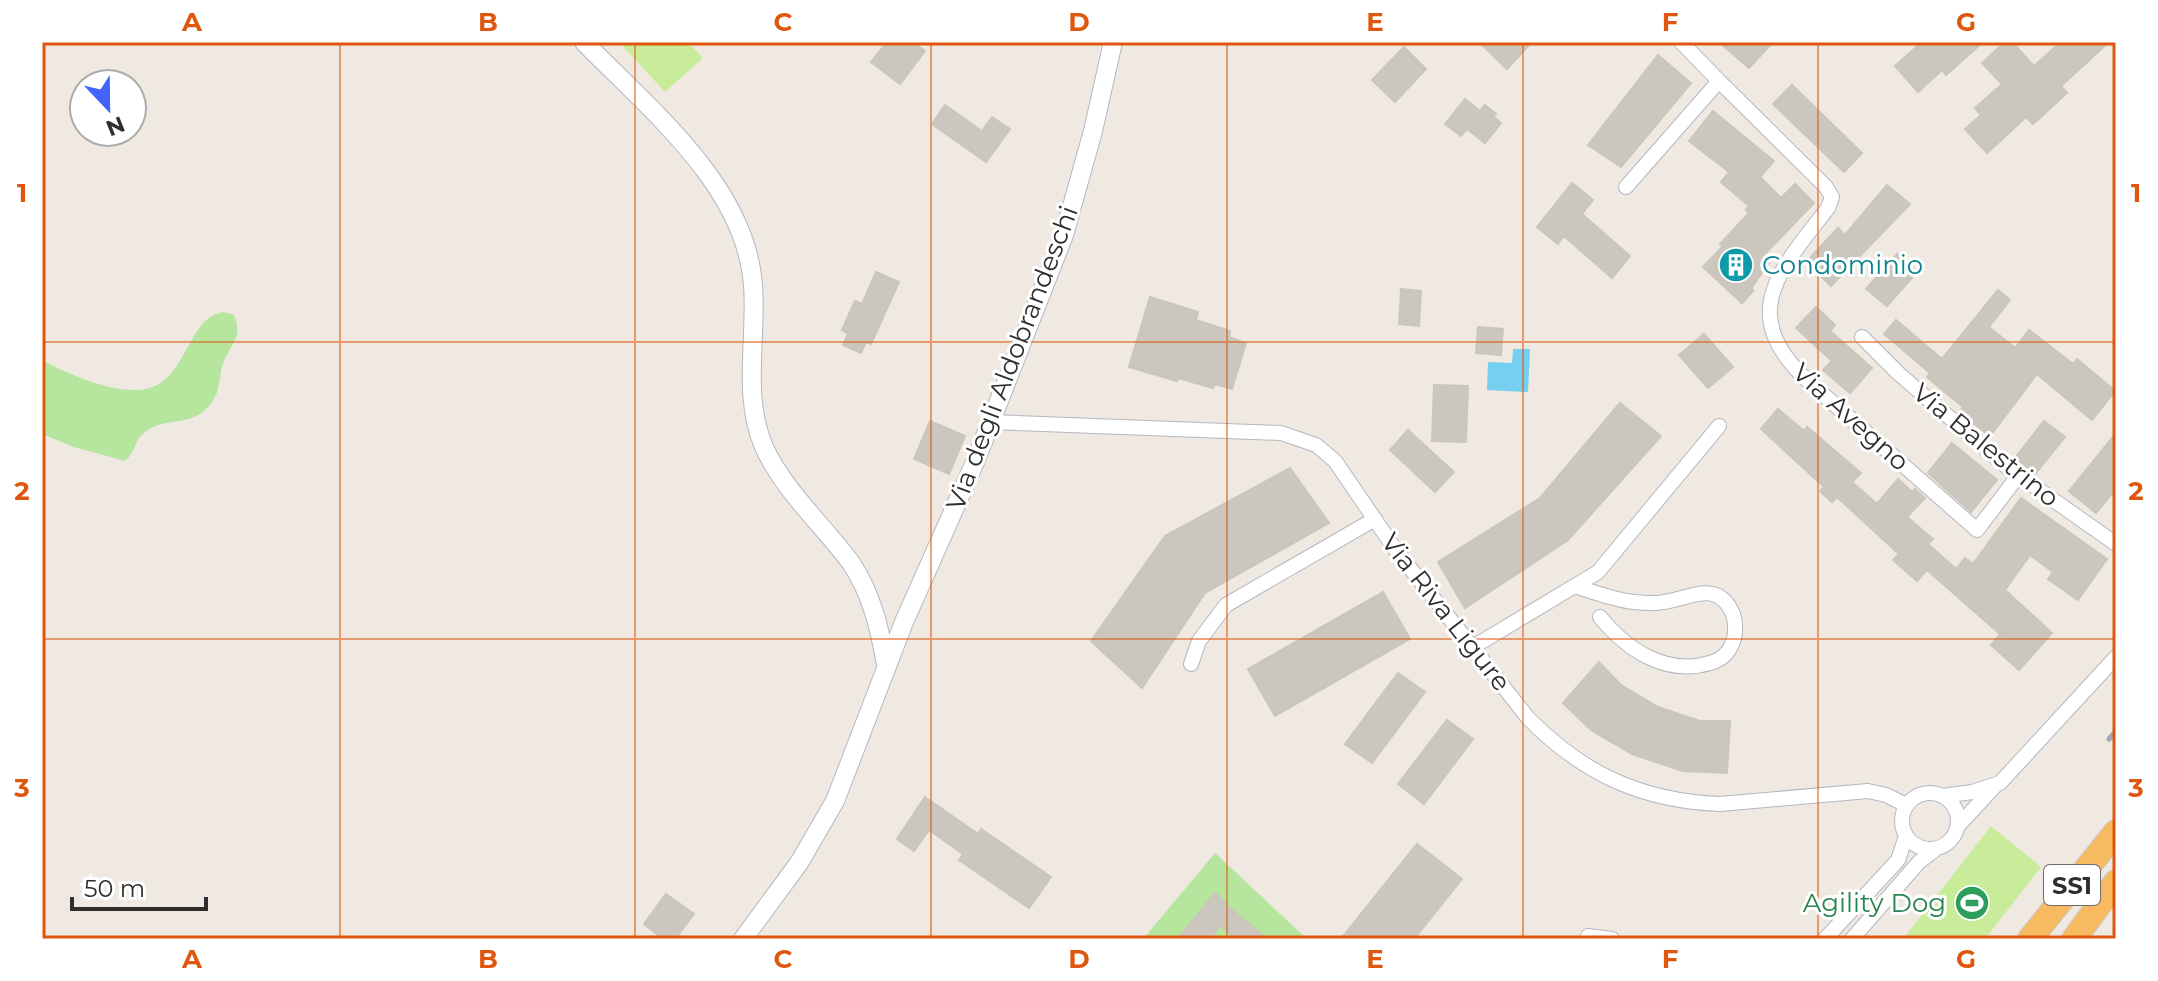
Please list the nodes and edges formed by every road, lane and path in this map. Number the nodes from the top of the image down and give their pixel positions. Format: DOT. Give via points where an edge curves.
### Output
graph roads {
  1 [pos="584,42"];
  2 [pos="1113,42"];
  3 [pos="1681,42"];
  4 [pos="1719,81"];
  5 [pos="1626,187"];
  6 [pos="1862,337"];
  7 [pos="990,422"];
  8 [pos="1719,426"];
  9 [pos="2018,476"];
  10 [pos="1375,519"];
  11 [pos="2116,544"];
  12 [pos="1575,586"];
  13 [pos="1600,617"];
  14 [pos="1473,647"];
  15 [pos="2116,657"];
  16 [pos="1191,664"];
  17 [pos="886,665"];
  18 [pos="1995,786"];
  19 [pos="1943,796"];
  20 [pos="1906,805"];
  21 [pos="1957,827"];
  22 [pos="2116,832"];
  23 [pos="1906,836"];
  24 [pos="1937,848"];
  25 [pos="2116,882"];
  26 [pos="1588,936"];
  27 [pos="743,939"];
  28 [pos="1612,939"];
  29 [pos="1825,939"];
  30 [pos="1852,939"];
  31 [pos="2030,939"];
  32 [pos="2074,939"];
  1 -- 17 [label="street" via="680,140 736,221 753,281 752,402 761,439 784,481 862,582 877,618"];
  2 -- 7 [label="street, Via degli Aldobrandeschi" via="1064,235"];
  3 -- 4 [label="street"];
  4 -- 5 [label="street"];
  4 -- 9 [label="street, Via Avegno" via="1832,197 1783,267 1772,292 1772,328 1789,361 1977,530"];
  6 -- 9 [label="street, Via Balestrino"];
  7 -- 10 [label="street, Via Riva Ligure" via="1294,436 1335,461"];
  7 -- 17 [label="street, Via degli Aldobrandeschi"];
  8 -- 12 [label="street" via="1598,572"];
  9 -- 11 [label="street, Via Balestrino"];
  10 -- 14 [label="street, Via Riva Ligure"];
  10 -- 16 [label="street" via="1226,605 1199,641"];
  12 -- 13 [label="street" via="1632,602 1713,594 1735,619 1734,640 1726,655 1714,662 1676,667 1653,661 1628,645"];
  12 -- 14 [label="street"];
  14 -- 20 [label="street, Via Riva Ligure" via="1549,739 1587,767 1629,787 1675,800 1720,804 1868,791"];
  15 -- 18 [label="street"];
  17 -- 27 [label="street, Via degli Aldobrandeschi" via="835,801 799,863"];
  18 -- 19 [label="street"];
  18 -- 21 [label="street"];
  19 -- 20 [label="street" via="1922,794"];
  19 -- 21 [label="street" via="1955,808"];
  20 -- 23 [label="street" via="1901,820"];
  21 -- 24 [label="street"];
  22 -- 31 [label="highway, SS1"];
  23 -- 24 [label="street" via="1917,846"];
  23 -- 29 [label="street" via="1898,860"];
  24 -- 30 [label="street"];
  25 -- 32 [label="highway, SS1"];
  26 -- 28 [label="street"];
}
